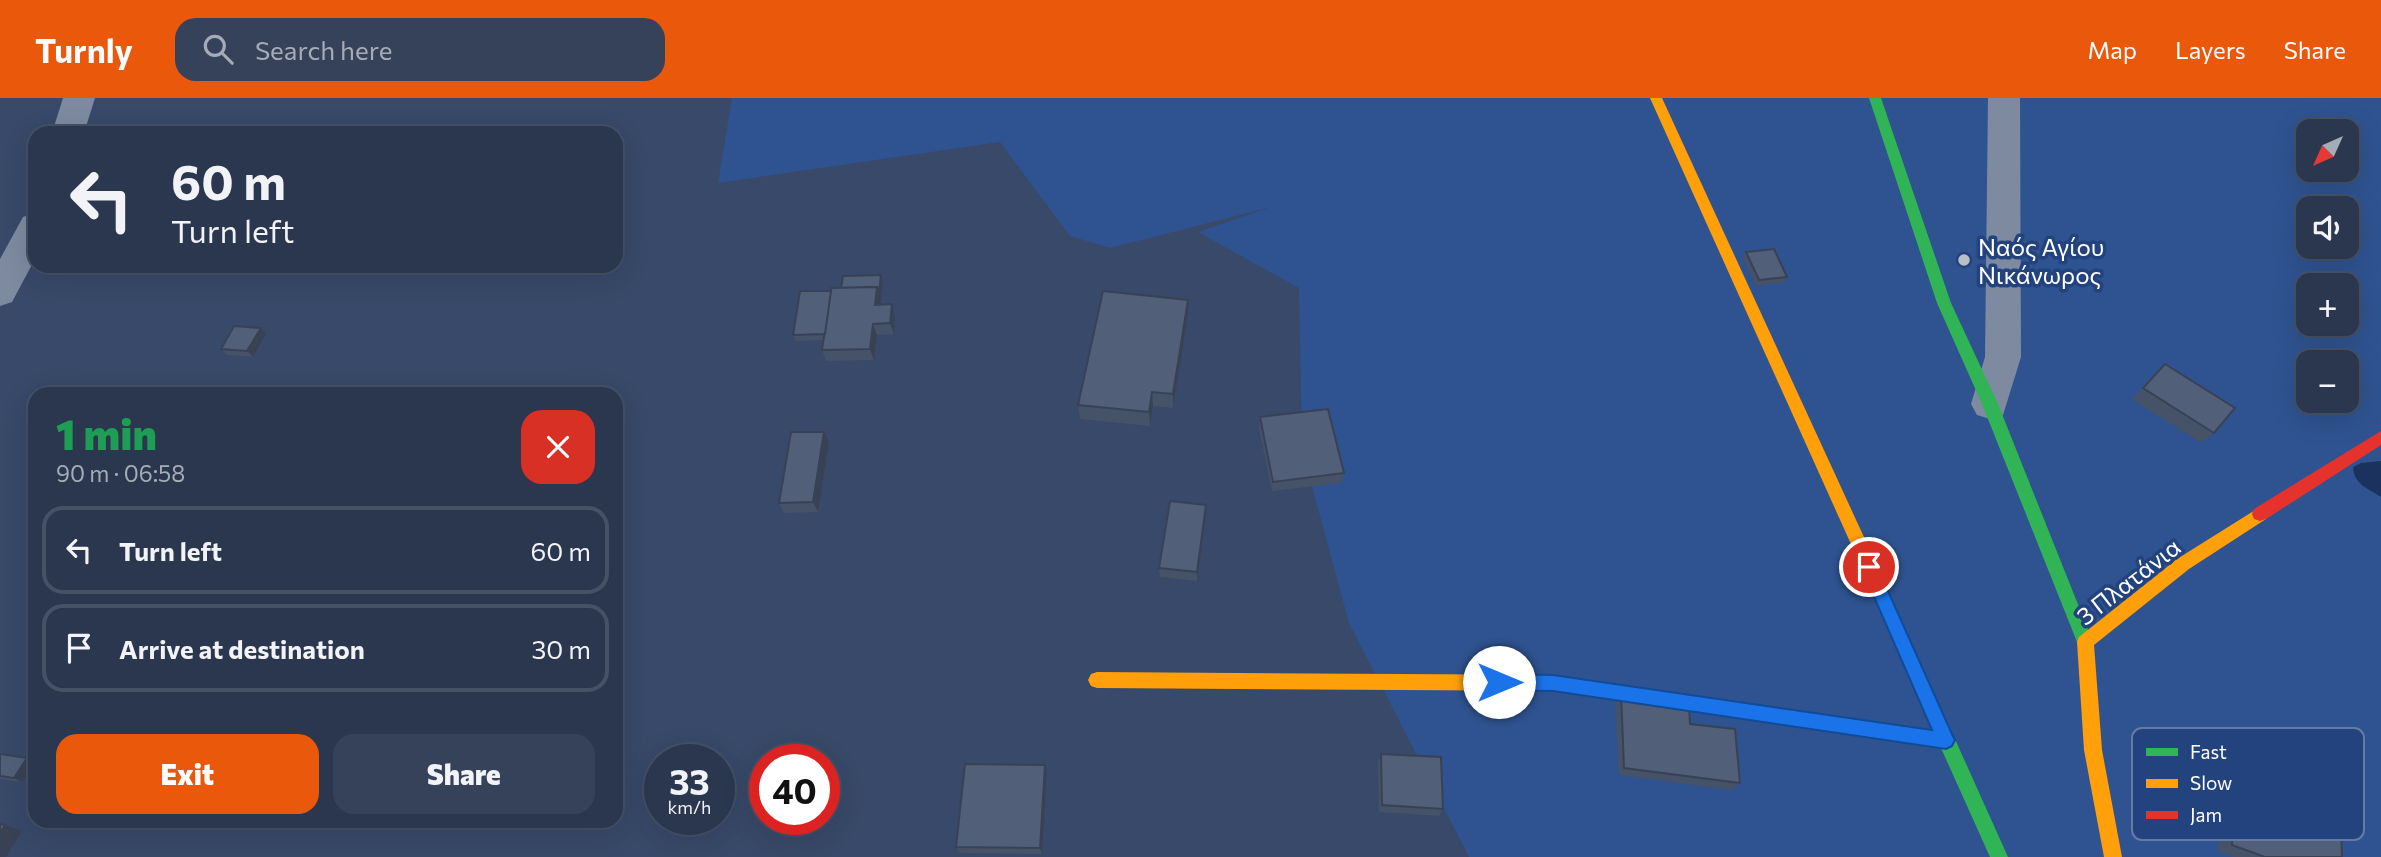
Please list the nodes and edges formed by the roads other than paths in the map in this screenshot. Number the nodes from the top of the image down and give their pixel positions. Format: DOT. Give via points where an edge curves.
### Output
graph roads {
  1 [pos="79,98"];
  2 [pos="1656,98"];
  3 [pos="1875,98"];
  4 [pos="2004,98"];
  5 [pos="70,126"];
  6 [pos="28,239"];
  7 [pos="0,292"];
  8 [pos="1990,404"];
  9 [pos="2381,438"];
  10 [pos="2085,642"];
  11 [pos="1097,680"];
  12 [pos="1946,740"];
  13 [pos="1999,857"];
  14 [pos="2113,857"];
  1 -- 5 [label="street"];
  2 -- 12 [label="street"];
  3 -- 8 [label="street" via="1944,303"];
  4 -- 8 [label="street" via="2003,357"];
  6 -- 7 [label="street"];
  8 -- 10 [label="street"];
  9 -- 10 [label="street, 3 Πλατάνια" via="2183,564"];
  10 -- 14 [label="street, 3 Πλατάνια" via="2093,750"];
  11 -- 12 [label="street" via="1553,683"];
  12 -- 13 [label="street"];
}
